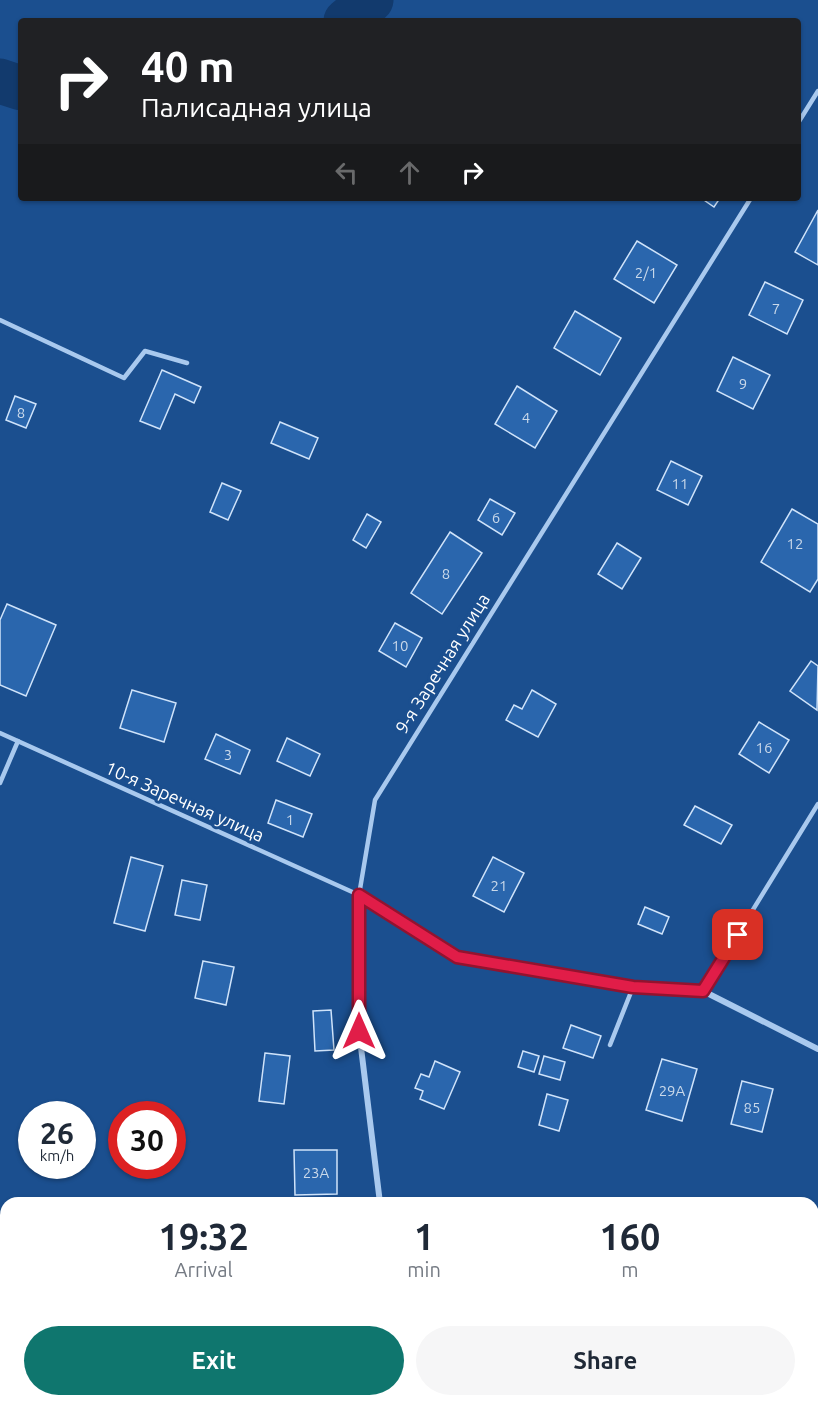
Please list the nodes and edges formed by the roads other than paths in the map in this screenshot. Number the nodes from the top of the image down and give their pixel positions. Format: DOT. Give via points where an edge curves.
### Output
graph roads {
  1 [pos="818,91"];
  2 [pos="801,118"];
  3 [pos="749,201"];
  4 [pos="0,320"];
  5 [pos="187,363"];
  6 [pos="0,733"];
  7 [pos="18,741"];
  8 [pos="0,783"];
  9 [pos="818,804"];
  10 [pos="359,895"];
  11 [pos="633,987"];
  12 [pos="703,991"];
  13 [pos="610,1045"];
  14 [pos="818,1049"];
  15 [pos="379,1197"];
  1 -- 2 [label="lane"];
  3 -- 10 [label="lane, 9-я Заречная улица" via="375,800"];
  4 -- 5 [label="lane" via="124,378 145,351"];
  6 -- 7 [label="lane, 10-я Заречная улица"];
  7 -- 8 [label="lane"];
  7 -- 10 [label="lane, 10-я Заречная улица"];
  9 -- 12 [label="lane"];
  10 -- 11 [label="street" via="457,957"];
  10 -- 15 [label="street, 9-я Заречная улица" via="359,1031"];
  11 -- 12 [label="street"];
  11 -- 13 [label="lane"];
  12 -- 14 [label="street"];
}
